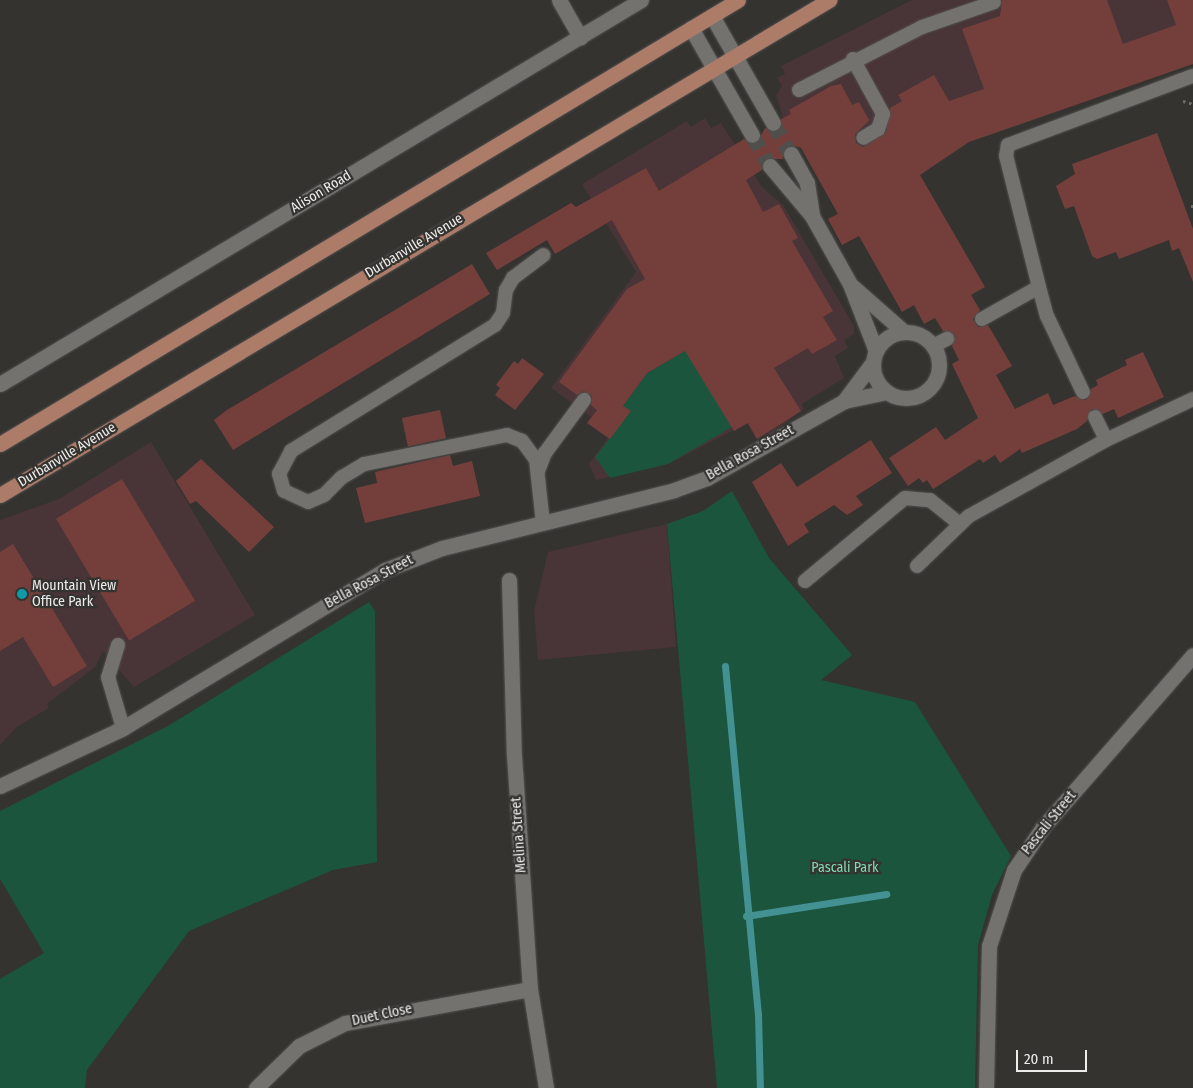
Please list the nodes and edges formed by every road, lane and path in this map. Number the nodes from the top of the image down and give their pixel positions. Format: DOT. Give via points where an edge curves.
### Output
graph roads {
  1 [pos="559,0"];
  2 [pos="641,0"];
  3 [pos="738,0"];
  4 [pos="829,0"];
  5 [pos="994,2"];
  6 [pos="712,16"];
  7 [pos="692,28"];
  8 [pos="580,37"];
  9 [pos="734,56"];
  10 [pos="853,59"];
  11 [pos="714,68"];
  12 [pos="1193,76"];
  13 [pos="799,90"];
  14 [pos="773,123"];
  15 [pos="752,135"];
  16 [pos="862,138"];
  17 [pos="791,154"];
  18 [pos="770,166"];
  19 [pos="812,216"];
  20 [pos="543,255"];
  21 [pos="850,284"];
  22 [pos="1039,287"];
  23 [pos="982,320"];
  24 [pos="904,332"];
  25 [pos="947,339"];
  26 [pos="933,346"];
  27 [pos="875,356"];
  28 [pos="0,384"];
  29 [pos="887,392"];
  30 [pos="1083,392"];
  31 [pos="1193,399"];
  32 [pos="584,400"];
  33 [pos="844,401"];
  34 [pos="1095,417"];
  35 [pos="1106,440"];
  36 [pos="0,444"];
  37 [pos="538,472"];
  38 [pos="0,495"];
  39 [pos="543,523"];
  40 [pos="958,523"];
  41 [pos="917,566"];
  42 [pos="509,580"];
  43 [pos="805,581"];
  44 [pos="118,645"];
  45 [pos="1193,655"];
  46 [pos="123,728"];
  47 [pos="0,786"];
  48 [pos="530,989"];
  49 [pos="256,1088"];
  50 [pos="546,1088"];
  51 [pos="986,1088"];
  1 -- 8 [label="street"];
  2 -- 8 [label="street, Alison Road"];
  3 -- 6 [label="main road"];
  4 -- 9 [label="main road, Durbanville Avenue"];
  5 -- 10 [label="lane" via="922,27"];
  6 -- 7 [label="main road"];
  6 -- 9 [label="street"];
  7 -- 11 [label="street"];
  7 -- 36 [label="main road"];
  8 -- 28 [label="street, Alison Road"];
  9 -- 11 [label="main road, Durbanville Avenue"];
  9 -- 14 [label="street"];
  10 -- 13 [label="lane"];
  10 -- 16 [label="lane" via="883,114 878,129"];
  11 -- 15 [label="street"];
  11 -- 38 [label="main road, Durbanville Avenue"];
  12 -- 22 [label="lane" via="1008,145 1006,156"];
  17 -- 19 [label="street" via="806,170"];
  18 -- 19 [label="street"];
  19 -- 21 [label="street"];
  20 -- 37 [label="lane" via="513,278 506,290 504,313 495,325 291,451 278,474 284,491 308,502 324,495 342,477 364,464 500,435 526,446"];
  21 -- 24 [label="street"];
  21 -- 27 [label="street"];
  22 -- 23 [label="lane"];
  22 -- 30 [label="lane" via="1047,316"];
  24 -- 26 [label="street" via="926,338"];
  24 -- 27 [label="street" via="892,335"];
  25 -- 26 [label="lane"];
  26 -- 29 [label="street" via="939,369 929,389 908,398"];
  27 -- 29 [label="street" via="878,384"];
  27 -- 33 [label="street, Bella Rosa Street"];
  29 -- 33 [label="street, Bella Rosa Street"];
  31 -- 35 [label="lane"];
  32 -- 37 [label="lane" via="545,453"];
  33 -- 39 [label="street, Bella Rosa Street" via="707,478"];
  34 -- 35 [label="lane"];
  35 -- 40 [label="lane"];
  37 -- 39 [label="lane"];
  39 -- 46 [label="street, Bella Rosa Street" via="442,548 385,570"];
  40 -- 41 [label="lane"];
  40 -- 43 [label="lane" via="930,500 906,498"];
  42 -- 48 [label="street, Melina Street" via="514,755"];
  44 -- 46 [label="lane" via="108,677"];
  45 -- 51 [label="street, Pascali Street" via="1043,827 1014,870 989,946"];
  46 -- 47 [label="street, Bella Rosa Street"];
  48 -- 49 [label="street, Duet Close" via="344,1023 299,1046"];
  48 -- 50 [label="street, Melina Street"];
}
